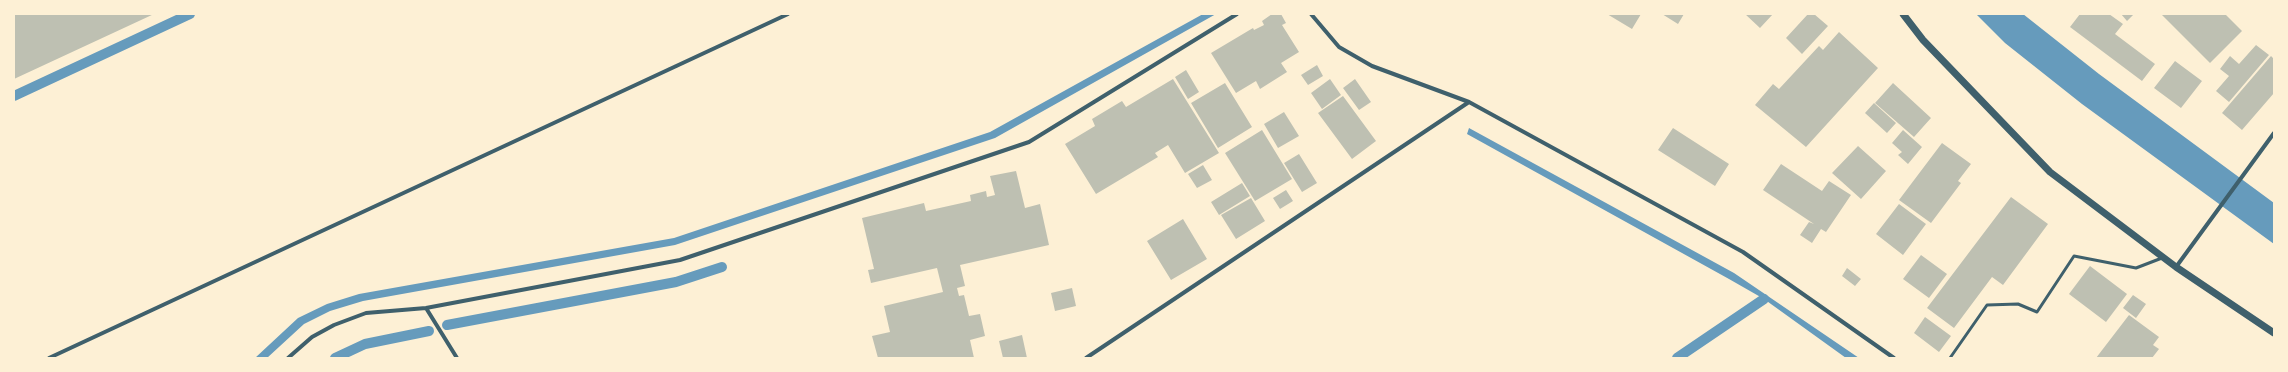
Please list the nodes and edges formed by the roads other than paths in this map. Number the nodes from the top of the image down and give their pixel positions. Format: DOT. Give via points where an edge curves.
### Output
graph roads {
  1 [pos="788,14"];
  2 [pos="1237,14"];
  3 [pos="1311,14"];
  4 [pos="1903,14"];
  5 [pos="1468,102"];
  6 [pos="2274,134"];
  7 [pos="2163,257"];
  8 [pos="2176,267"];
  9 [pos="426,308"];
  10 [pos="2274,333"];
  11 [pos="49,358"];
  12 [pos="288,358"];
  13 [pos="457,358"];
  14 [pos="1086,358"];
  15 [pos="1894,358"];
  16 [pos="1950,358"];
  1 -- 11 [label="street"];
  2 -- 9 [label="street" via="1029,142 680,260"];
  3 -- 5 [label="street" via="1339,47 1372,66"];
  4 -- 7 [label="street" via="1923,40 2050,172"];
  5 -- 14 [label="street"];
  5 -- 15 [label="street" via="1743,252"];
  6 -- 8 [label="street"];
  7 -- 8 [label="street"];
  7 -- 16 [label="lane" via="2136,268 2074,256 2037,312 2018,304 1987,305"];
  8 -- 10 [label="street"];
  9 -- 12 [label="street" via="366,313 334,325 312,337"];
  9 -- 13 [label="street"];
}
